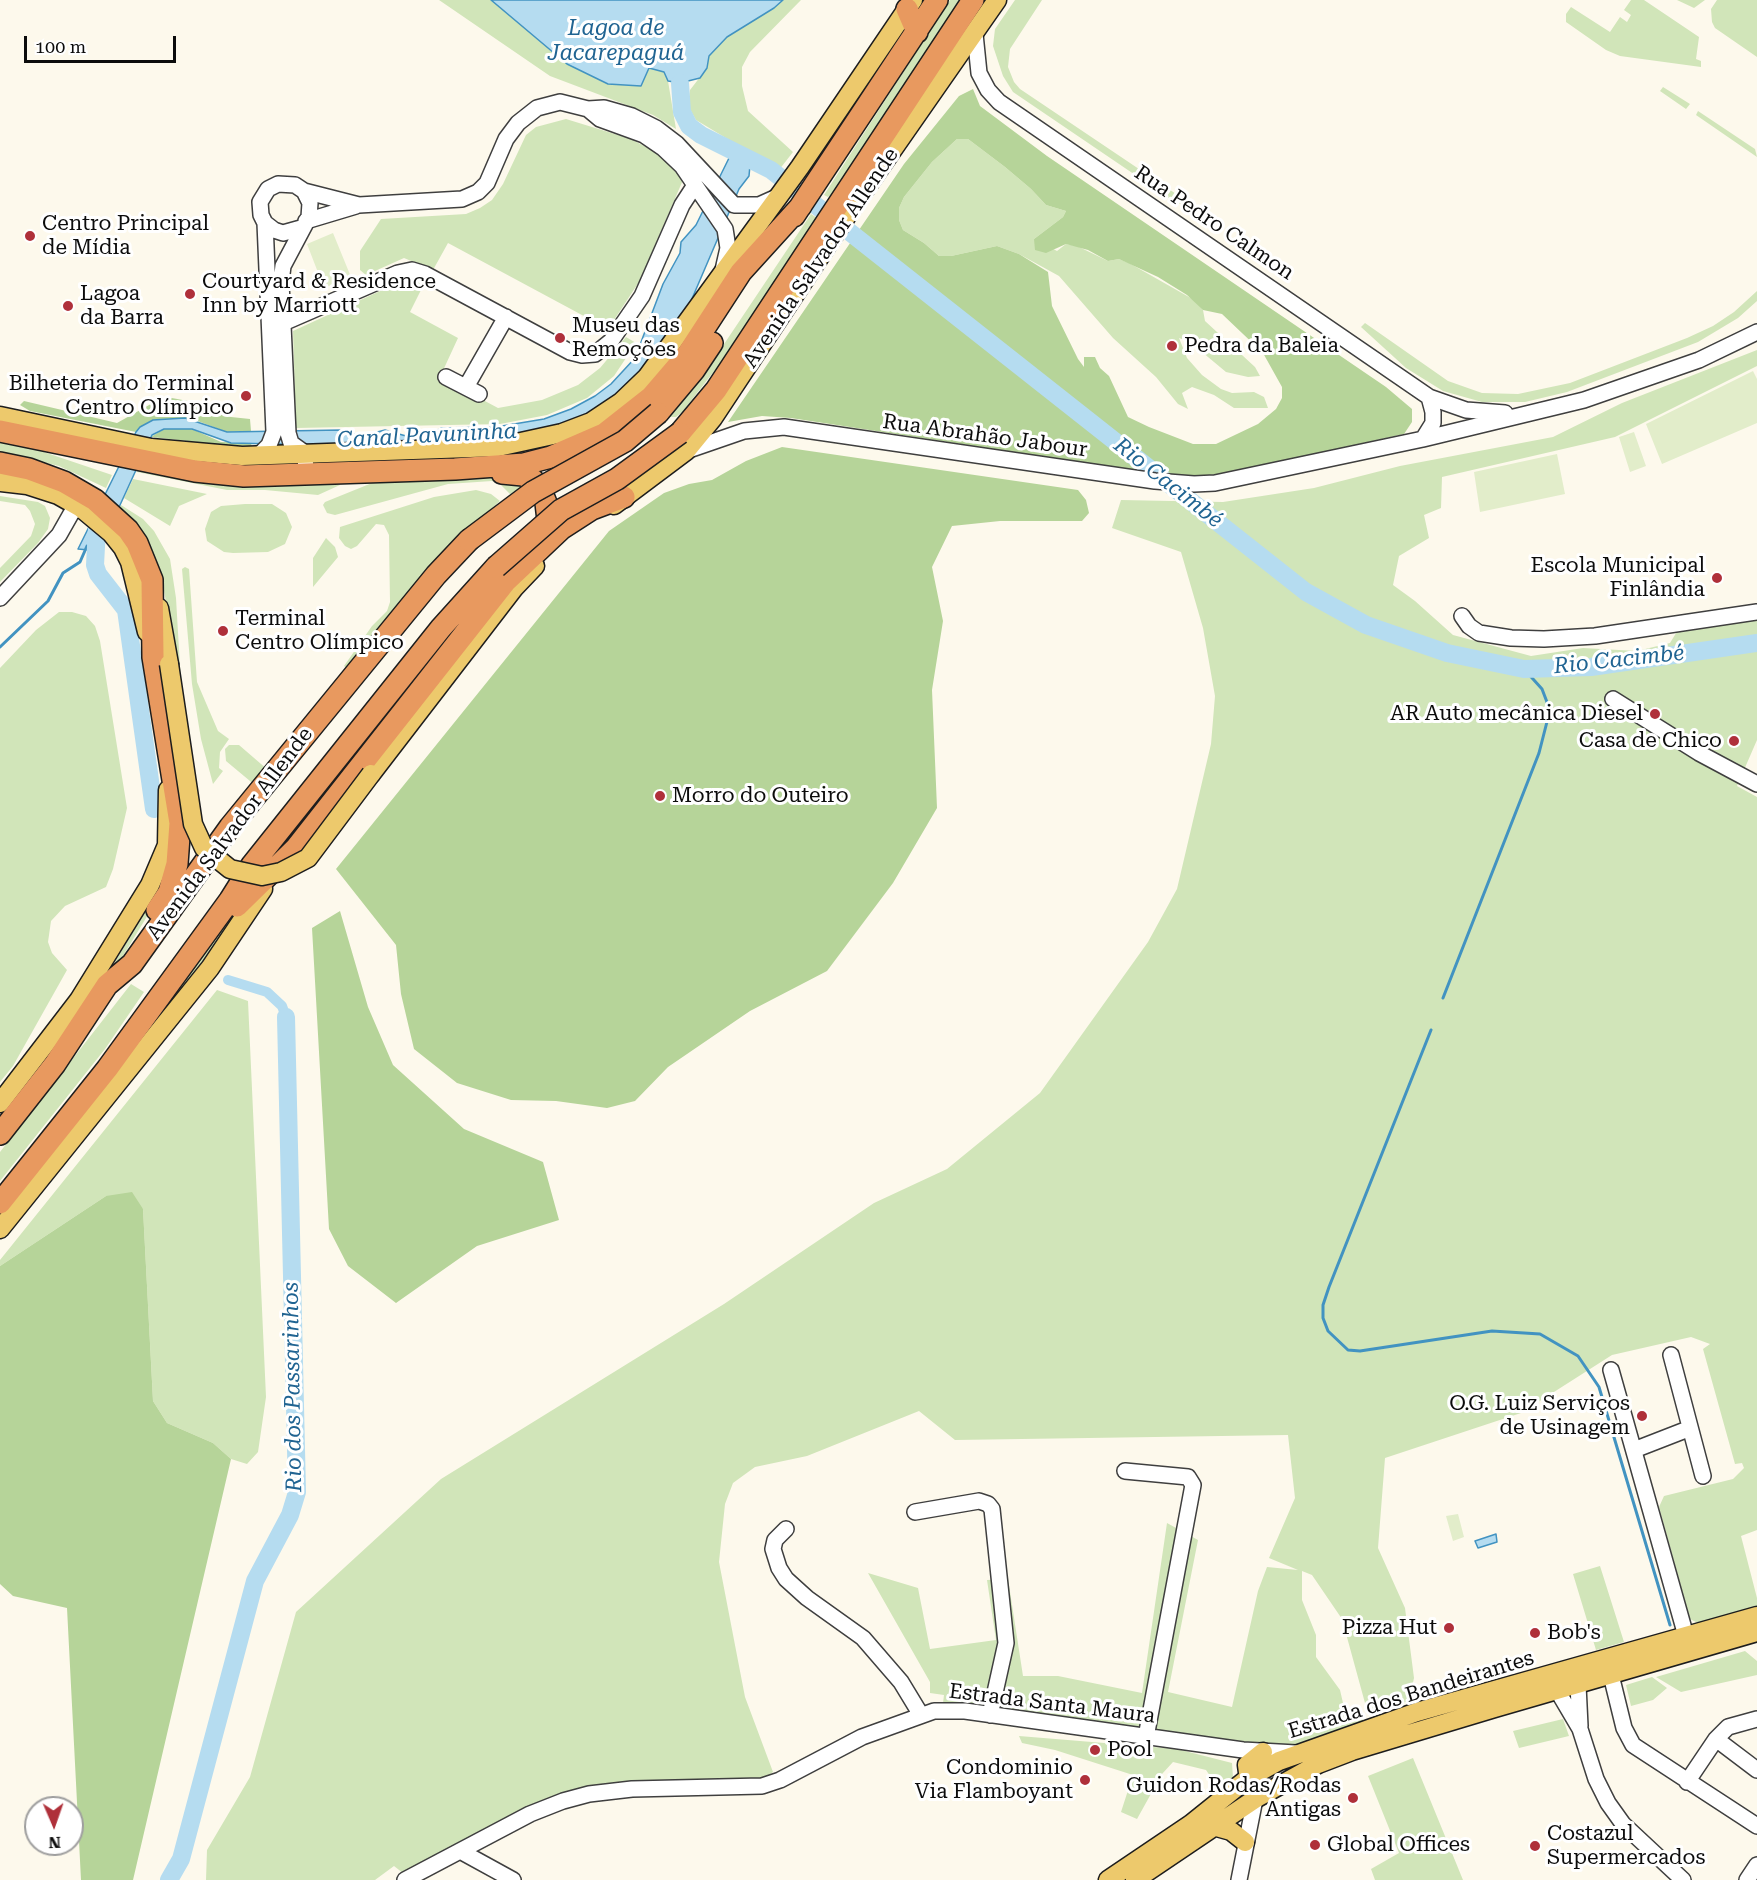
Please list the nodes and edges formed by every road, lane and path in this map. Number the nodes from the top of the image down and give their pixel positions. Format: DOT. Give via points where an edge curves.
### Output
graph roads {
  1 [pos="937,0"];
  2 [pos="973,0"];
  3 [pos="997,0"];
  4 [pos="910,4"];
  5 [pos="917,32"];
  6 [pos="975,34"];
  7 [pos="702,187"];
  8 [pos="304,191"];
  9 [pos="779,195"];
  10 [pos="806,198"];
  11 [pos="846,204"];
  12 [pos="359,205"];
  13 [pos="265,223"];
  14 [pos="304,224"];
  15 [pos="723,273"];
  16 [pos="506,317"];
  17 [pos="283,323"];
  18 [pos="1757,332"];
  19 [pos="446,377"];
  20 [pos="1429,397"];
  21 [pos="1527,413"];
  22 [pos="0,416"];
  23 [pos="280,417"];
  24 [pos="0,431"];
  25 [pos="1423,439"];
  26 [pos="683,442"];
  27 [pos="113,448"];
  28 [pos="264,450"];
  29 [pos="149,455"];
  30 [pos="301,457"];
  31 [pos="0,462"];
  32 [pos="463,468"];
  33 [pos="0,482"];
  34 [pos="58,495"];
  35 [pos="624,497"];
  36 [pos="88,508"];
  37 [pos="62,526"];
  38 [pos="115,527"];
  39 [pos="501,574"];
  40 [pos="0,598"];
  41 [pos="1757,612"];
  42 [pos="1462,616"];
  43 [pos="161,660"];
  44 [pos="1614,699"];
  45 [pos="169,764"];
  46 [pos="1757,784"];
  47 [pos="278,866"];
  48 [pos="191,954"];
  49 [pos="107,986"];
  50 [pos="0,1103"];
  51 [pos="25,1103"];
  52 [pos="0,1127"];
  53 [pos="0,1134"];
  54 [pos="49,1143"];
  55 [pos="0,1203"];
  56 [pos="0,1220"];
  57 [pos="0,1229"];
  58 [pos="1671,1355"];
  59 [pos="1611,1370"];
  60 [pos="1689,1429"];
  61 [pos="1634,1450"];
  62 [pos="1125,1472"];
  63 [pos="1703,1476"];
  64 [pos="915,1512"];
  65 [pos="786,1528"];
  66 [pos="1757,1616"];
  67 [pos="1757,1632"];
  68 [pos="1686,1636"];
  69 [pos="1611,1675"];
  70 [pos="1578,1684"];
  71 [pos="1557,1690"];
  72 [pos="921,1715"];
  73 [pos="990,1715"];
  74 [pos="1757,1719"];
  75 [pos="1580,1729"];
  76 [pos="1146,1737"];
  77 [pos="1716,1739"];
  78 [pos="1225,1748"];
  79 [pos="1263,1752"];
  80 [pos="1298,1753"];
  81 [pos="1757,1770"];
  82 [pos="1247,1779"];
  83 [pos="1687,1782"];
  84 [pos="1255,1799"];
  85 [pos="1213,1826"];
  86 [pos="1757,1826"];
  87 [pos="1245,1842"];
  88 [pos="462,1852"];
  89 [pos="1757,1865"];
  90 [pos="405,1880"];
  91 [pos="513,1880"];
  92 [pos="1108,1880"];
  93 [pos="1135,1880"];
  94 [pos="1239,1880"];
  95 [pos="1683,1880"];
  96 [pos="1747,1880"];
  1 -- 5 [label="highway, Avenida Salvador Allende"];
  2 -- 11 [label="highway, Avenida Salvador Allende"];
  3 -- 6 [label="main road, Avenida Salvador Allende"];
  4 -- 5 [label="highway"];
  4 -- 9 [label="main road"];
  5 -- 10 [label="highway, Avenida Salvador Allende"];
  6 -- 11 [label="main road, Avenida Salvador Allende"];
  6 -- 20 [label="street, Rua Pedro Calmon" via="979,73 999,102"];
  7 -- 9 [label="street" via="735,205 759,205"];
  7 -- 12 [label="street" via="654,141 570,103 543,105 518,123 506,139 490,179 470,196 446,202"];
  7 -- 15 [label="street" via="725,229 729,248"];
  7 -- 16 [label="street" via="680,211 642,296 601,351 576,354"];
  8 -- 12 [label="street"];
  8 -- 13 [label="street" via="290,183 268,189 260,202"];
  8 -- 14 [label="street" via="310,207"];
  9 -- 15 [label="main road"];
  10 -- 32 [label="highway" via="741,272 687,355 651,398 622,422 585,444 551,457 524,464"];
  10 -- 49 [label="highway, Avenida Salvador Allende, bridge" via="694,370 658,413 625,441 533,492 469,540 230,827 132,964"];
  11 -- 26 [label="highway, Avenida Salvador Allende"];
  12 -- 14 [label="street"];
  13 -- 14 [label="street" via="283,233"];
  13 -- 23 [label="street"];
  14 -- 17 [label="street" via="283,266"];
  15 -- 30 [label="main road" via="647,377 599,417 562,433 498,447"];
  16 -- 17 [label="street" via="412,270"];
  16 -- 19 [label="street" via="473,391"];
  17 -- 23 [label="street"];
  18 -- 21 [label="street, Rua Abrahão Jabour" via="1699,360 1648,378 1584,400"];
  20 -- 21 [label="street, Rua Abrahão Jabour" via="1466,410"];
  20 -- 25 [label="street" via="1433,423"];
  21 -- 25 [label="street, Rua Abrahão Jabour"];
  22 -- 27 [label="main road"];
  23 -- 28 [label="street"];
  23 -- 30 [label="street"];
  24 -- 27 [label="highway"];
  25 -- 26 [label="street, Rua Abrahão Jabour" via="1250,477 1194,484 784,427"];
  26 -- 35 [label="main road, Avenida Salvador Allende"];
  26 -- 39 [label="highway, bridge" via="561,510"];
  27 -- 29 [label="highway"];
  28 -- 29 [label="main road"];
  28 -- 30 [label="main road"];
  29 -- 30 [label="highway" via="221,474"];
  30 -- 32 [label="highway"];
  31 -- 36 [label="highway" via="64,482"];
  32 -- 39 [label="highway" via="523,475 533,480 544,496 548,526"];
  33 -- 34 [label="main road"];
  34 -- 36 [label="main road"];
  34 -- 37 [label="street"];
  35 -- 39 [label="highway" via="592,509"];
  35 -- 43 [label="main road, Avenida Salvador Allende, bridge" via="560,542 527,574 308,858 281,872 262,876 230,869 204,848 193,824"];
  36 -- 37 [label="street" via="72,512"];
  36 -- 38 [label="highway"];
  37 -- 40 [label="street" via="59,535"];
  38 -- 43 [label="main road, Avenida Salvador Allende"];
  38 -- 43 [label="highway" via="137,543 152,580"];
  39 -- 47 [label="highway, Avenida Salvador Allende" via="296,848"];
  39 -- 48 [label="highway, Avenida Salvador Allende" via="441,628 252,865"];
  41 -- 42 [label="street" via="1595,636 1511,638 1479,633"];
  43 -- 45 [label="highway, Avenida Salvador Allende"];
  44 -- 46 [label="street"];
  45 -- 49 [label="highway" via="180,823 177,864 169,892"];
  45 -- 50 [label="main road, Avenida Salvador Allende" via="167,845 150,885 86,990"];
  47 -- 48 [label="highway, Avenida Salvador Allende"];
  47 -- 57 [label="main road, Avenida Salvador Allende" via="210,968"];
  48 -- 54 [label="highway, Avenida Salvador Allende"];
  49 -- 51 [label="highway, Avenida Salvador Allende"];
  51 -- 52 [label="highway"];
  51 -- 53 [label="highway, Avenida Salvador Allende"];
  54 -- 55 [label="highway, Avenida Salvador Allende"];
  54 -- 56 [label="highway"];
  58 -- 60 [label="street"];
  59 -- 61 [label="street"];
  60 -- 61 [label="street"];
  60 -- 63 [label="street"];
  61 -- 68 [label="street"];
  62 -- 76 [label="street" via="1188,1477 1192,1485"];
  64 -- 73 [label="street" via="979,1501 992,1509 1006,1643"];
  65 -- 72 [label="street" via="773,1549 786,1579 863,1638 896,1676"];
  66 -- 68 [label="main road, Estrada dos Bandeirantes"];
  67 -- 69 [label="main road, Estrada dos Bandeirantes"];
  68 -- 80 [label="main road, Estrada dos Bandeirantes" via="1417,1712"];
  69 -- 70 [label="main road, Estrada dos Bandeirantes"];
  69 -- 83 [label="street" via="1624,1728 1633,1745"];
  70 -- 71 [label="main road, Estrada dos Bandeirantes"];
  70 -- 75 [label="street"];
  71 -- 75 [label="street"];
  71 -- 84 [label="main road, Estrada dos Bandeirantes" via="1352,1751 1318,1764"];
  72 -- 73 [label="street, Estrada Santa Maura" via="948,1710"];
  72 -- 88 [label="street, Estrada Santa Maura" via="862,1737 762,1786 632,1789 589,1794 531,1814"];
  73 -- 76 [label="street, Estrada Santa Maura"];
  74 -- 77 [label="street" via="1728,1727"];
  75 -- 95 [label="street" via="1608,1803 1623,1824"];
  76 -- 78 [label="street, Estrada Santa Maura"];
  77 -- 81 [label="street"];
  77 -- 83 [label="street"];
  78 -- 79 [label="street, Estrada Santa Maura"];
  78 -- 82 [label="street"];
  79 -- 80 [label="street, Estrada Santa Maura"];
  79 -- 82 [label="main road" via="1247,1765"];
  80 -- 82 [label="main road, Estrada dos Bandeirantes"];
  82 -- 84 [label="main road"];
  82 -- 92 [label="main road, Estrada dos Bandeirantes" via="1191,1824"];
  83 -- 86 [label="street"];
  84 -- 85 [label="main road, Estrada dos Bandeirantes"];
  84 -- 87 [label="street"];
  85 -- 87 [label="main road" via="1231,1831"];
  85 -- 93 [label="main road, Estrada dos Bandeirantes"];
  87 -- 94 [label="street"];
  88 -- 90 [label="street, Estrada Santa Maura"];
  88 -- 91 [label="street"];
  89 -- 96 [label="street"];
}
